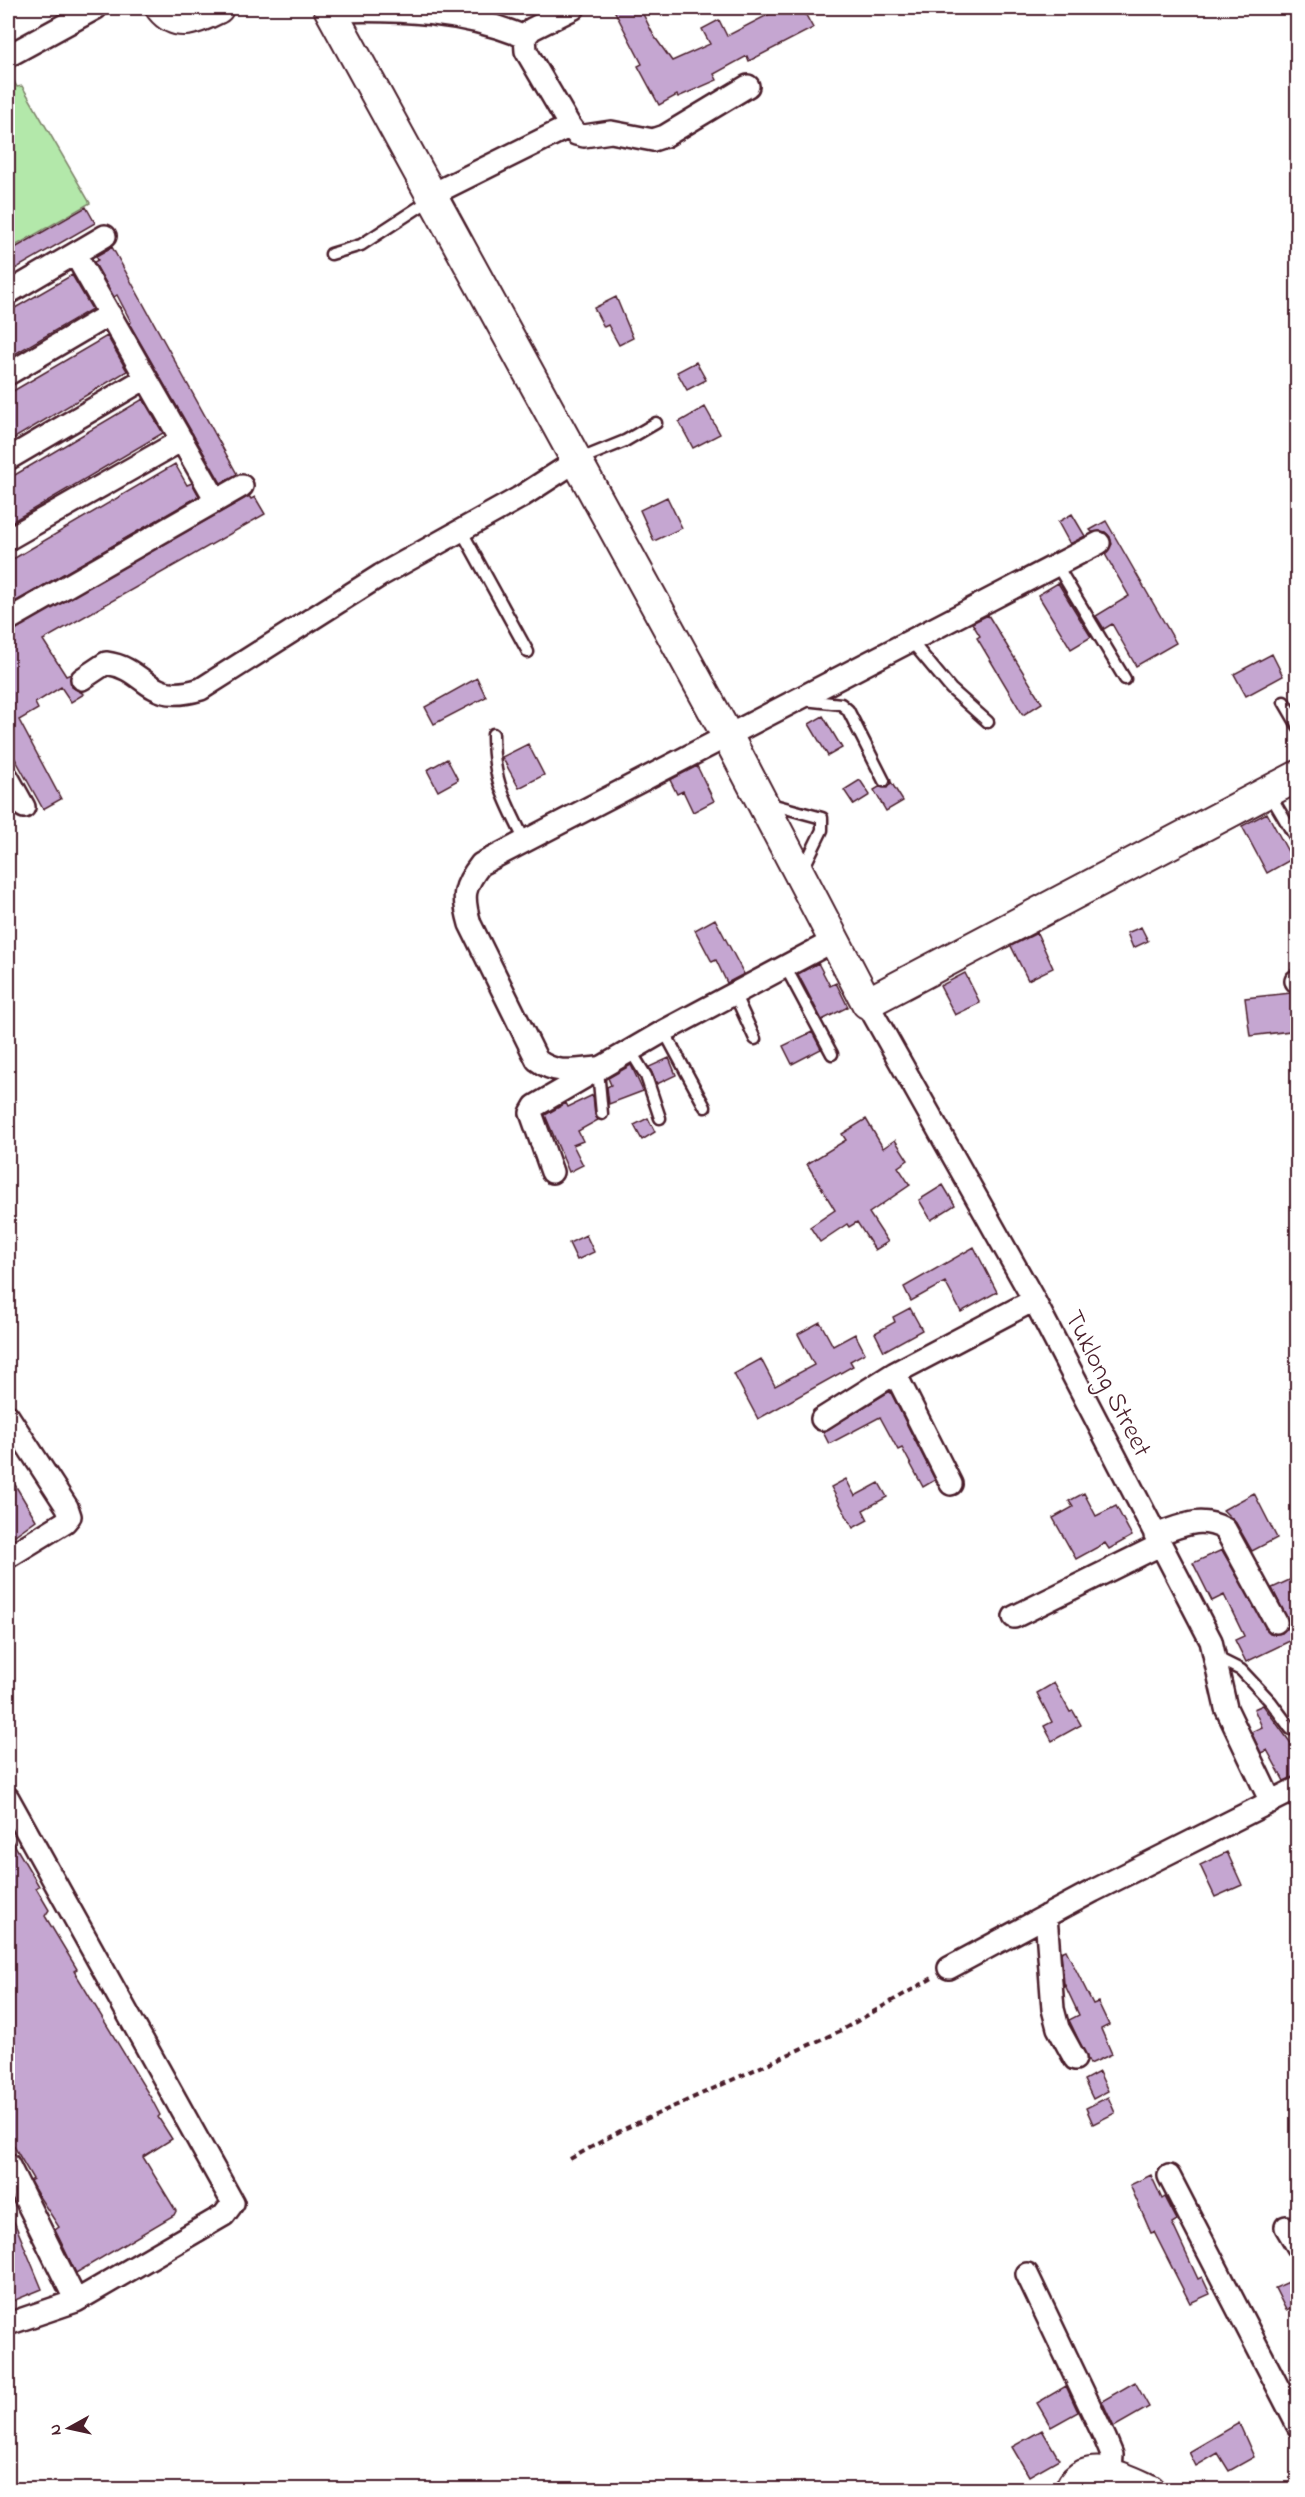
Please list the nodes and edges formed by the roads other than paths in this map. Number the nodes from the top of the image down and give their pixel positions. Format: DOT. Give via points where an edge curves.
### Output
graph roads {
  1 [pos="96,8"];
  2 [pos="161,8"];
  3 [pos="218,8"];
  4 [pos="574,8"];
  5 [pos="330,9"];
  6 [pos="525,37"];
  7 [pos="8,56"];
  8 [pos="748,86"];
  9 [pos="570,126"];
  10 [pos="432,197"];
  11 [pos="105,236"];
  12 [pos="75,254"];
  13 [pos="331,254"];
  14 [pos="8,293"];
  15 [pos="110,314"];
  16 [pos="8,374"];
  17 [pos="146,378"];
  18 [pos="656,423"];
  19 [pos="182,440"];
  20 [pos="8,459"];
  21 [pos="576,461"];
  22 [pos="242,486"];
  23 [pos="216,500"];
  24 [pos="461,530"];
  25 [pos="8,538"];
  26 [pos="1099,543"];
  27 [pos="1056,564"];
  28 [pos="8,620"];
  29 [pos="911,641"];
  30 [pos="528,652"];
  31 [pos="1125,679"];
  32 [pos="82,680"];
  33 [pos="801,699"];
  34 [pos="1284,702"];
  35 [pos="988,722"];
  36 [pos="1298,726"];
  37 [pos="493,734"];
  38 [pos="728,737"];
  39 [pos="1298,776"];
  40 [pos="884,781"];
  41 [pos="8,782"];
  42 [pos="1269,793"];
  43 [pos="761,802"];
  44 [pos="24,807"];
  45 [pos="525,842"];
  46 [pos="1298,842"];
  47 [pos="800,874"];
  48 [pos="835,940"];
  49 [pos="785,966"];
  50 [pos="734,993"];
  51 [pos="867,1003"];
  52 [pos="664,1031"];
  53 [pos="755,1039"];
  54 [pos="630,1050"];
  55 [pos="832,1054"];
  56 [pos="597,1068"];
  57 [pos="705,1107"];
  58 [pos="602,1114"];
  59 [pos="660,1118"];
  60 [pos="552,1172"];
  61 [pos="1034,1300"];
  62 [pos="895,1372"];
  63 [pos="8,1416"];
  64 [pos="822,1419"];
  65 [pos="951,1484"];
  66 [pos="1158,1540"];
  67 [pos="8,1557"];
  68 [pos="1014,1617"];
  69 [pos="1276,1622"];
  70 [pos="1215,1657"];
  71 [pos="1292,1730"];
  72 [pos="1298,1788"];
  73 [pos="8,1798"];
  74 [pos="1271,1802"];
  75 [pos="1046,1916"];
  76 [pos="949,1968"];
  77 [pos="1075,2059"];
  78 [pos="8,2164"];
  79 [pos="1169,2176"];
  80 [pos="1286,2227"];
  81 [pos="1298,2247"];
  82 [pos="1027,2274"];
  83 [pos="76,2301"];
  84 [pos="8,2324"];
  85 [pos="1298,2426"];
  86 [pos="1111,2472"];
  87 [pos="1070,2490"];
  88 [pos="1150,2490"];
  1 -- 7 [label="street"];
  2 -- 3 [label="street" via="184,21"];
  4 -- 6 [label="street" via="532,29"];
  5 -- 6 [label="street" via="376,9 477,19"];
  5 -- 10 [label="street"];
  6 -- 9 [label="street" via="526,51"];
  8 -- 9 [label="street" via="653,140 611,132 584,136 576,134"];
  9 -- 10 [label="street"];
  10 -- 13 [label="lane" via="361,245"];
  10 -- 21 [label="street"];
  11 -- 12 [label="street"];
  12 -- 14 [label="street"];
  12 -- 15 [label="street"];
  15 -- 16 [label="street"];
  15 -- 17 [label="street"];
  17 -- 19 [label="street"];
  17 -- 20 [label="street"];
  18 -- 21 [label="lane"];
  19 -- 23 [label="street"];
  19 -- 25 [label="street"];
  21 -- 24 [label="street"];
  21 -- 38 [label="street"];
  22 -- 23 [label="street"];
  23 -- 28 [label="street"];
  24 -- 30 [label="lane"];
  24 -- 32 [label="street" via="381,575 201,689 169,695 152,689 118,664 106,663"];
  26 -- 27 [label="street"];
  27 -- 29 [label="street"];
  27 -- 31 [label="lane"];
  29 -- 33 [label="street"];
  29 -- 35 [label="lane" via="951,689"];
  33 -- 38 [label="street"];
  33 -- 40 [label="lane" via="841,704 848,710"];
  34 -- 36 [label="lane"];
  37 -- 45 [label="lane" via="496,781"];
  38 -- 43 [label="street"];
  38 -- 45 [label="street"];
  39 -- 42 [label="street"];
  41 -- 44 [label="street"];
  42 -- 46 [label="lane"];
  42 -- 51 [label="street"];
  43 -- 47 [label="street"];
  43 -- 47 [label="lane" via="822,818 822,830"];
  45 -- 56 [label="street" via="481,864 468,880 464,901 470,924 537,1060 557,1071"];
  47 -- 48 [label="street"];
  48 -- 49 [label="street"];
  48 -- 51 [label="street"];
  49 -- 50 [label="street"];
  49 -- 55 [label="lane"];
  50 -- 52 [label="street"];
  50 -- 53 [label="lane"];
  51 -- 61 [label="street, Tuklong Street"];
  52 -- 54 [label="street"];
  52 -- 57 [label="lane"];
  54 -- 56 [label="street"];
  54 -- 59 [label="lane" via="646,1076"];
  56 -- 58 [label="lane"];
  56 -- 60 [label="street" via="545,1099 531,1113"];
  61 -- 62 [label="street"];
  61 -- 66 [label="street, Tuklong Street"];
  62 -- 64 [label="street"];
  62 -- 65 [label="street"];
  63 -- 67 [label="street" via="70,1516"];
  66 -- 68 [label="street"];
  66 -- 69 [label="street" via="1200,1521 1225,1529"];
  66 -- 70 [label="street, Tuklong Street" via="1212,1641"];
  70 -- 71 [label="lane" via="1241,1670"];
  70 -- 74 [label="street, Tuklong Street" via="1226,1708"];
  72 -- 74 [label="street"];
  73 -- 83 [label="street" via="233,2204 224,2215"];
  74 -- 75 [label="street"];
  75 -- 76 [label="street"];
  75 -- 77 [label="street" via="1053,2009 1058,2028"];
  78 -- 83 [label="street"];
  79 -- 85 [label="street"];
  80 -- 81 [label="street"];
  82 -- 86 [label="street" via="1106,2438 1112,2455"];
  83 -- 84 [label="street"];
  86 -- 87 [label="street" via="1083,2476"];
  86 -- 88 [label="street"];
}
